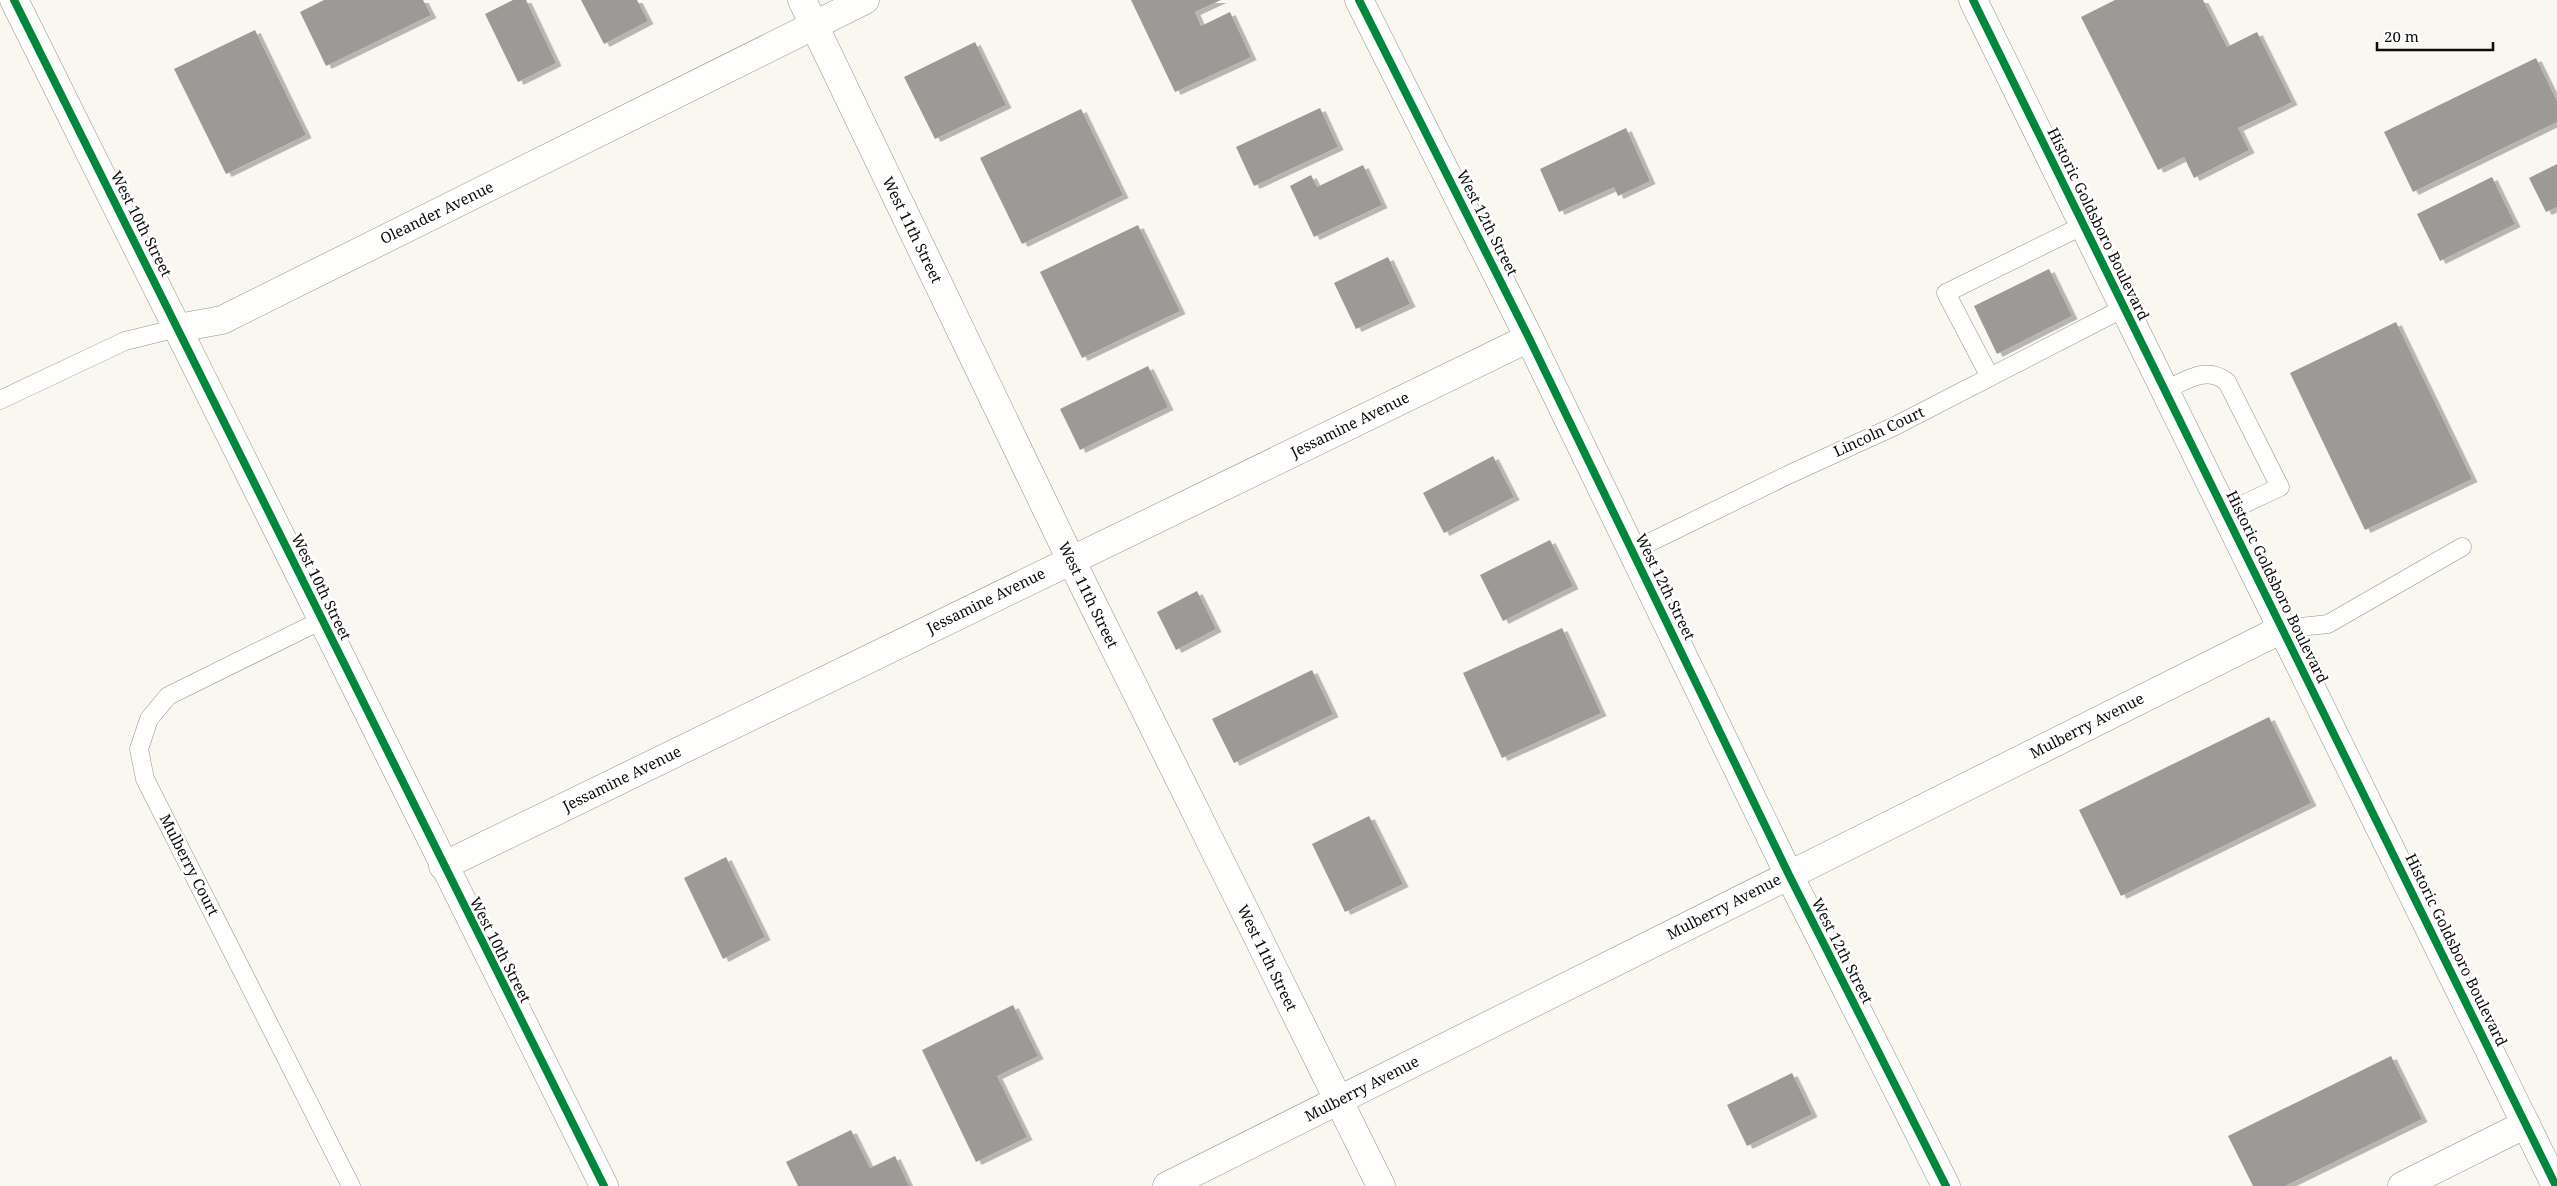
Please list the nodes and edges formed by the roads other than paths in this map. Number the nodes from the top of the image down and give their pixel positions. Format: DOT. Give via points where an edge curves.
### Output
graph roads {
  1 [pos="14,0"];
  2 [pos="802,0"];
  3 [pos="865,0"];
  4 [pos="1359,0"];
  5 [pos="1976,1"];
  6 [pos="814,25"];
  7 [pos="2084,225"];
  8 [pos="2124,308"];
  9 [pos="178,328"];
  10 [pos="1529,338"];
  11 [pos="1990,377"];
  12 [pos="2165,390"];
  13 [pos="0,400"];
  14 [pos="2225,513"];
  15 [pos="2462,547"];
  16 [pos="1632,551"];
  17 [pos="1071,560"];
  18 [pos="322,620"];
  19 [pos="2282,629"];
  20 [pos="443,866"];
  21 [pos="1788,875"];
  22 [pos="1338,1102"];
  23 [pos="2526,1124"];
  24 [pos="351,1186"];
  25 [pos="604,1186"];
  26 [pos="1166,1186"];
  27 [pos="1381,1186"];
  28 [pos="1946,1186"];
  29 [pos="2402,1186"];
  30 [pos="2556,1186"];
  1 -- 9 [label="street, West 10th Street"];
  2 -- 6 [label="street, West 11th Street"];
  3 -- 6 [label="street, Oleander Avenue"];
  4 -- 10 [label="street, West 12th Street"];
  5 -- 7 [label="street, Historic Goldsboro Boulevard"];
  6 -- 9 [label="street, Oleander Avenue" via="222,320"];
  6 -- 17 [label="street, West 11th Street"];
  7 -- 8 [label="street, Historic Goldsboro Boulevard"];
  7 -- 11 [label="lane" via="1946,293"];
  8 -- 11 [label="lane, Lincoln Court"];
  8 -- 12 [label="street, Historic Goldsboro Boulevard"];
  9 -- 13 [label="lane, Oleander Avenue" via="126,341"];
  9 -- 18 [label="street, West 10th Street"];
  10 -- 16 [label="street, West 12th Street"];
  10 -- 17 [label="street, Jessamine Avenue"];
  11 -- 16 [label="lane, Lincoln Court" via="1895,426"];
  12 -- 14 [label="street, Historic Goldsboro Boulevard"];
  12 -- 14 [label="lane" via="2204,373 2220,376 2231,388 2267,459 2280,487"];
  14 -- 19 [label="street, Historic Goldsboro Boulevard"];
  15 -- 19 [label="lane" via="2328,624"];
  16 -- 21 [label="street, West 12th Street"];
  17 -- 20 [label="street, Jessamine Avenue"];
  17 -- 22 [label="street, West 11th Street"];
  18 -- 20 [label="street, West 10th Street"];
  18 -- 24 [label="lane, Mulberry Court" via="168,696 149,719 139,749 145,779"];
  19 -- 21 [label="street, Mulberry Avenue"];
  19 -- 23 [label="street, Historic Goldsboro Boulevard"];
  20 -- 25 [label="street, West 10th Street"];
  21 -- 22 [label="street, Mulberry Avenue"];
  21 -- 28 [label="street, West 12th Street"];
  22 -- 26 [label="street, Mulberry Avenue"];
  22 -- 27 [label="street, West 11th Street"];
  23 -- 29 [label="street"];
  23 -- 30 [label="street, Historic Goldsboro Boulevard"];
}
